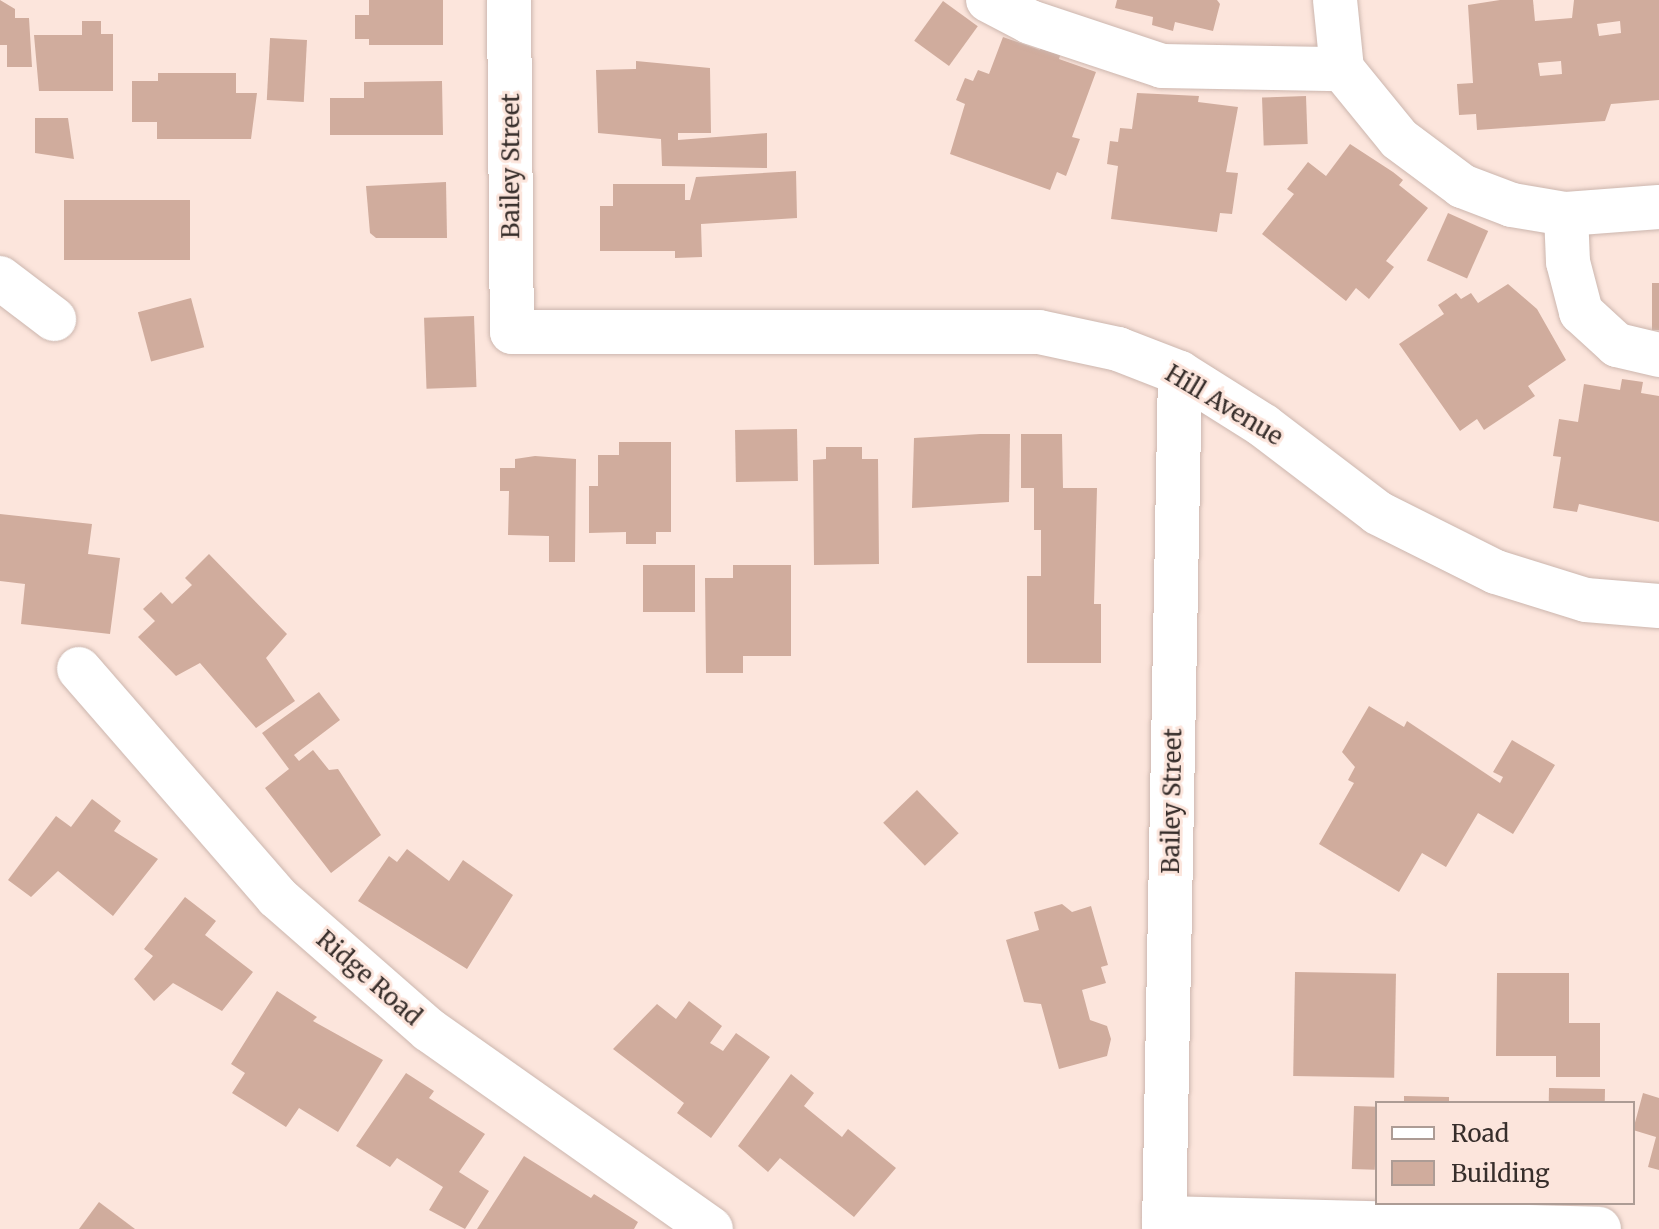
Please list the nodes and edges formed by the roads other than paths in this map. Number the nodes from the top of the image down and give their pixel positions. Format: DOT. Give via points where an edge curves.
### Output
graph roads {
  1 [pos="509,0"];
  2 [pos="988,0"];
  3 [pos="1335,0"];
  4 [pos="1342,69"];
  5 [pos="1659,207"];
  6 [pos="1566,214"];
  7 [pos="0,278"];
  8 [pos="54,319"];
  9 [pos="512,332"];
  10 [pos="1659,355"];
  11 [pos="1180,373"];
  12 [pos="1659,606"];
  13 [pos="79,669"];
  14 [pos="1164,1223"];
  15 [pos="711,1229"];
  16 [pos="1599,1229"];
  1 -- 9 [label="street, Bailey Street"];
  2 -- 4 [label="street" via="1030,22 1162,66"];
  3 -- 4 [label="street"];
  4 -- 6 [label="street" via="1399,139 1462,186 1512,205"];
  5 -- 6 [label="street"];
  6 -- 10 [label="street" via="1568,262 1581,312 1617,345"];
  7 -- 8 [label="street"];
  9 -- 11 [label="street, Hill Avenue" via="1039,332 1118,349"];
  11 -- 12 [label="street, Hill Avenue" via="1264,426 1378,513 1496,572 1586,600"];
  11 -- 14 [label="street, Bailey Street"];
  13 -- 15 [label="street, Ridge Road" via="277,897 429,1030"];
  14 -- 16 [label="street"];
}
